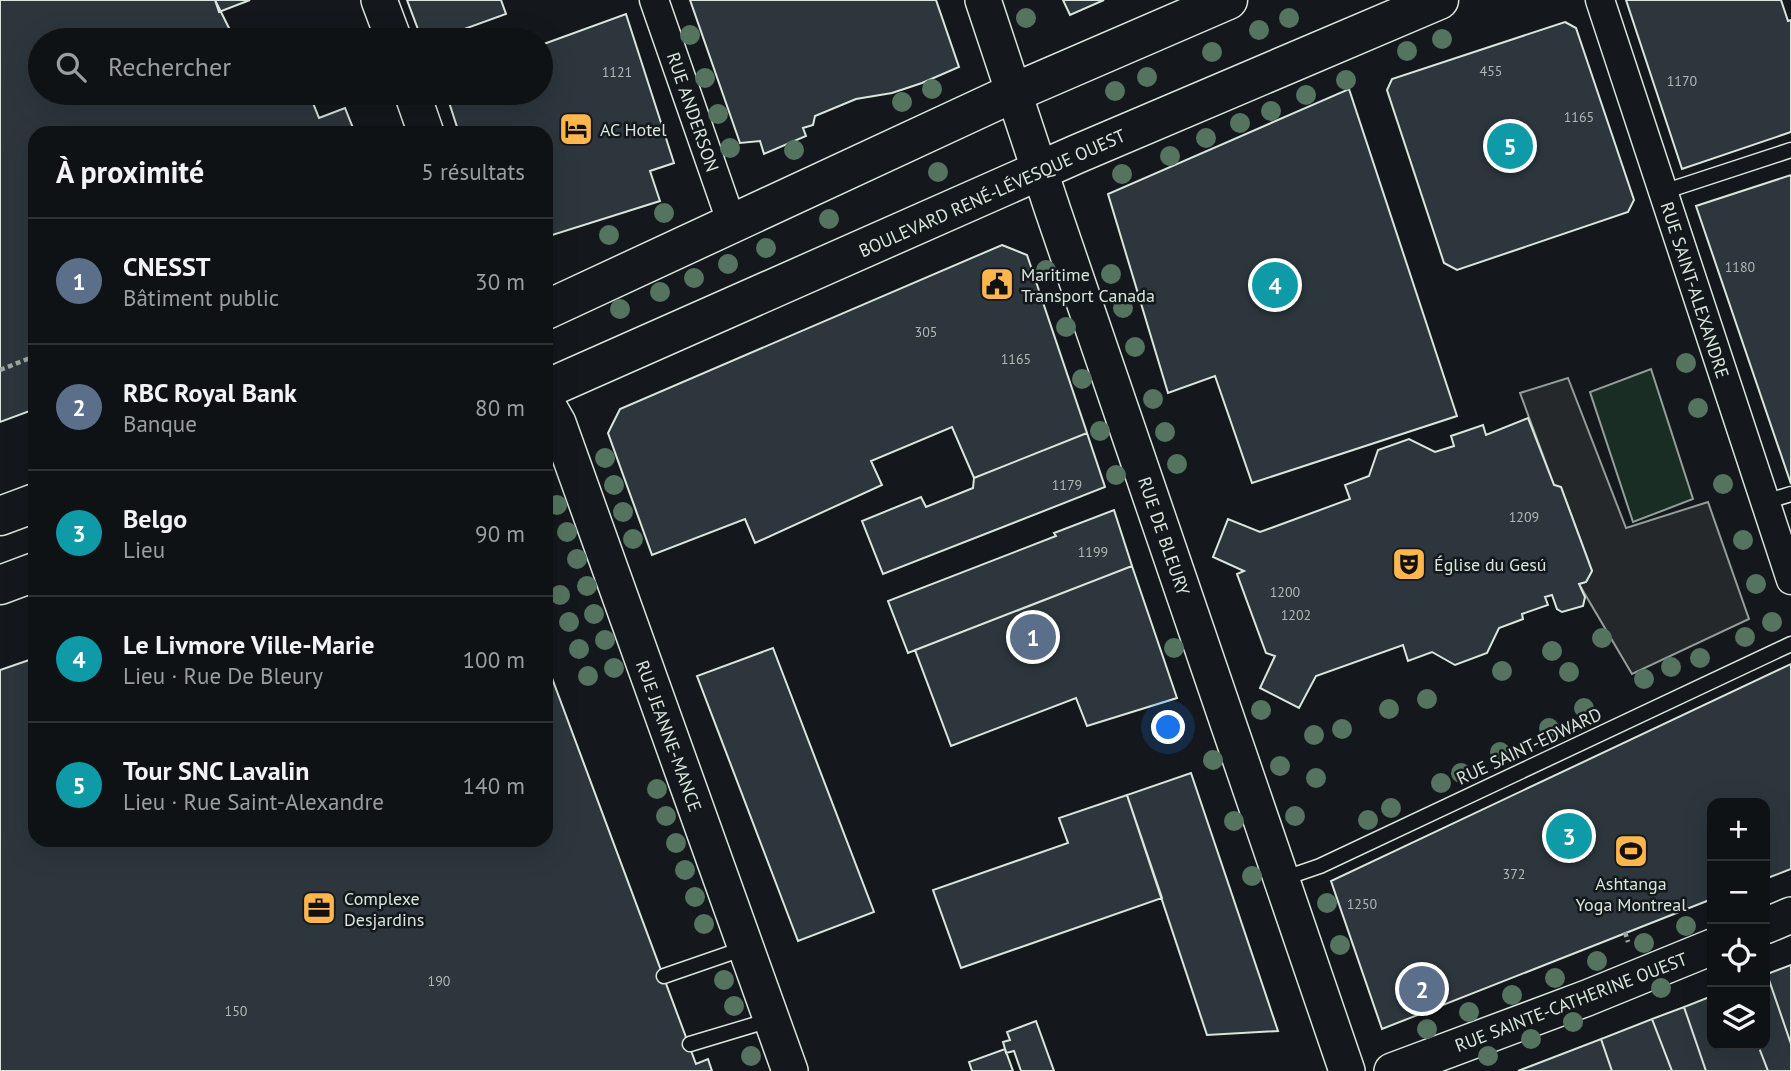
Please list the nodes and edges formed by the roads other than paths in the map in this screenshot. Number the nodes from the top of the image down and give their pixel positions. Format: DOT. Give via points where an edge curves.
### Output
graph roads {
  1 [pos="379,0"];
  2 [pos="654,0"];
  3 [pos="984,0"];
  4 [pos="1228,0"];
  5 [pos="1440,0"];
  6 [pos="1600,0"];
  7 [pos="390,28"];
  8 [pos="1013,93"];
  9 [pos="416,105"];
  10 [pos="424,126"];
  11 [pos="1791,150"];
  12 [pos="1040,171"];
  13 [pos="1663,192"];
  14 [pos="732,224"];
  15 [pos="553,307"];
  16 [pos="553,386"];
  17 [pos="553,414"];
  18 [pos="1778,498"];
  19 [pos="28,506"];
  20 [pos="0,516"];
  21 [pos="28,575"];
  22 [pos="1791,580"];
  23 [pos="0,585"];
  24 [pos="1791,644"];
  25 [pos="1282,878"];
  26 [pos="1791,915"];
  27 [pos="1770,924"];
  28 [pos="745,948"];
  29 [pos="1707,949"];
  30 [pos="664,976"];
  31 [pos="770,1020"];
  32 [pos="690,1044"];
  33 [pos="790,1071"];
  34 [pos="1348,1071"];
  35 [pos="1392,1071"];
  1 -- 7 [label="street"];
  2 -- 14 [label="street, RUE ANDERSON"];
  3 -- 8 [label="street, RUE DE BLEURY"];
  4 -- 8 [label="main road"];
  5 -- 12 [label="main road, BOULEVARD RENÉ-LÉVESQUE OUEST"];
  6 -- 13 [label="street, RUE SAINT-ALEXANDRE"];
  8 -- 12 [label="street, RUE DE BLEURY"];
  8 -- 14 [label="main road"];
  9 -- 10 [label="street"];
  11 -- 13 [label="lane"];
  12 -- 16 [label="main road, BOULEVARD RENÉ-LÉVESQUE OUEST"];
  12 -- 25 [label="street, RUE DE BLEURY"];
  13 -- 18 [label="street, RUE SAINT-ALEXANDRE"];
  14 -- 15 [label="main road"];
  17 -- 28 [label="street, RUE JEANNE-MANCE"];
  18 -- 22 [label="street, RUE SAINT-ALEXANDRE"];
  19 -- 20 [label="main road"];
  21 -- 23 [label="main road"];
  24 -- 25 [label="lane, RUE SAINT-EDWARD" via="1320,866"];
  25 -- 34 [label="street, RUE DE BLEURY"];
  26 -- 27 [label="street"];
  28 -- 30 [label="lane"];
  28 -- 31 [label="street, RUE JEANNE-MANCE"];
  29 -- 35 [label="street, RUE SAINTE-CATHERINE OUEST"];
  31 -- 32 [label="lane"];
  31 -- 33 [label="street, RUE JEANNE-MANCE"];
}
